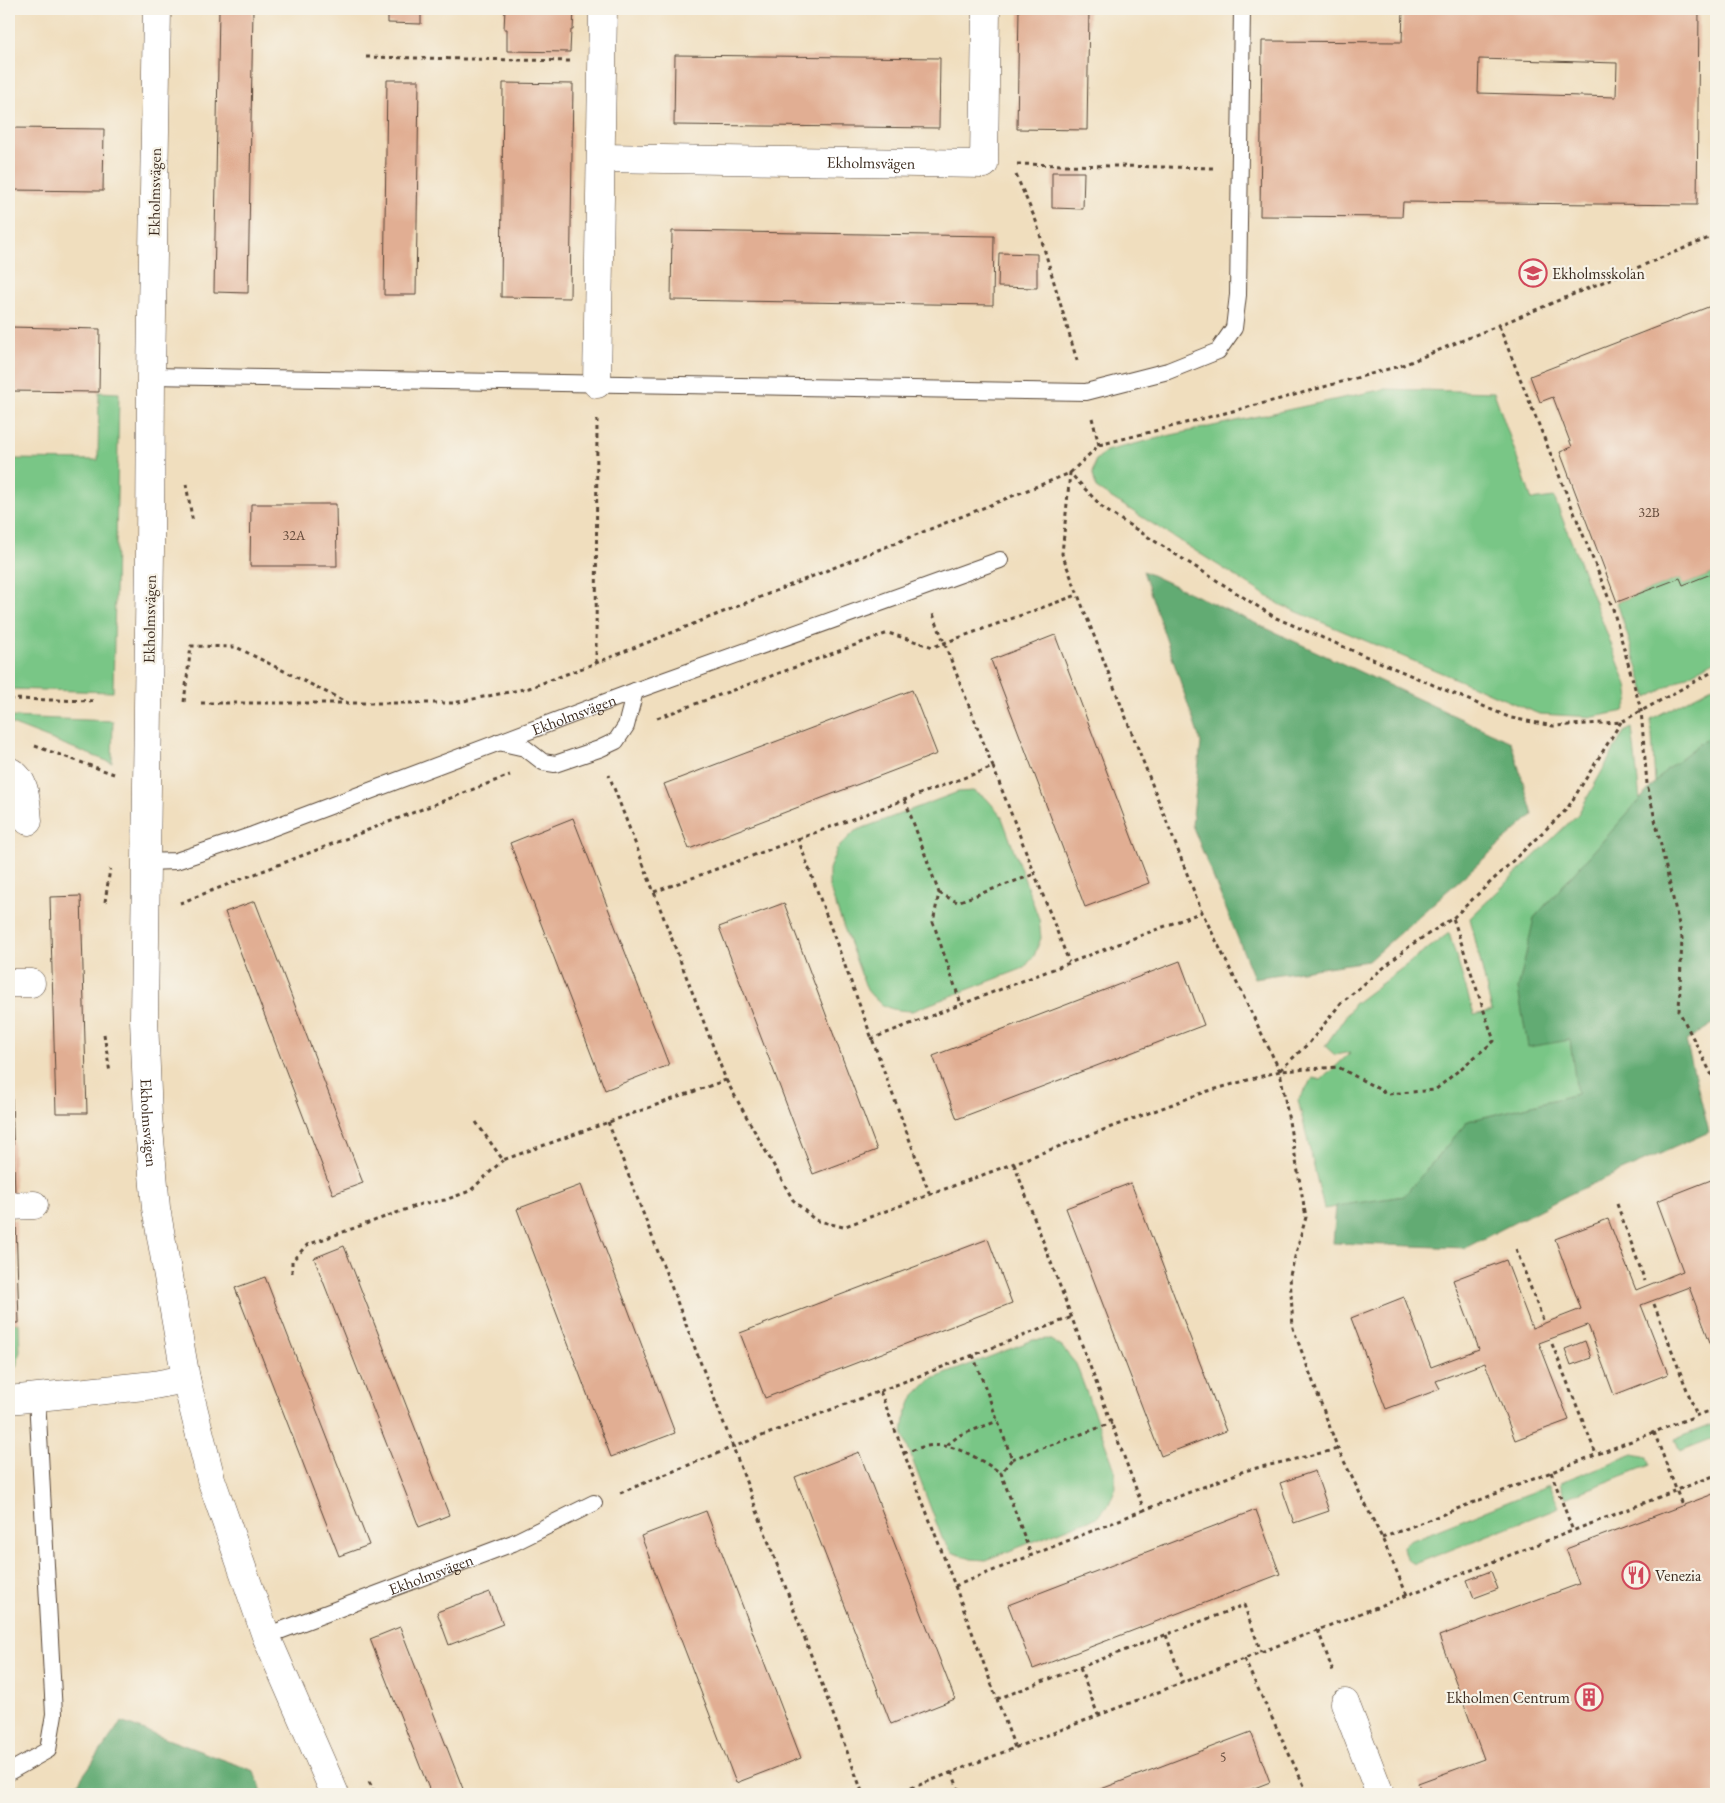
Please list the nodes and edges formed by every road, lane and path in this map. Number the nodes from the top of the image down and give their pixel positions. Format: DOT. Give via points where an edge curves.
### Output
graph roads {
  1 [pos="157,9"];
  2 [pos="603,9"];
  3 [pos="986,9"];
  4 [pos="1242,9"];
  5 [pos="366,57"];
  6 [pos="603,61"];
  7 [pos="602,158"];
  8 [pos="984,164"];
  9 [pos="1012,164"];
  10 [pos="1239,168"];
  11 [pos="1716,235"];
  12 [pos="1499,326"];
  13 [pos="151,376"];
  14 [pos="597,384"];
  15 [pos="1086,392"];
  16 [pos="1070,473"];
  17 [pos="1000,560"];
  18 [pos="922,588"];
  19 [pos="1077,595"];
  20 [pos="944,643"];
  21 [pos="596,663"];
  22 [pos="1716,670"];
  23 [pos="635,691"];
  24 [pos="9,699"];
  25 [pos="96,701"];
  26 [pos="201,703"];
  27 [pos="348,704"];
  28 [pos="183,709"];
  29 [pos="1641,710"];
  30 [pos="1621,722"];
  31 [pos="26,742"];
  32 [pos="499,742"];
  33 [pos="599,749"];
  34 [pos="993,767"];
  35 [pos="9,771"];
  36 [pos="122,777"];
  37 [pos="905,800"];
  38 [pos="28,820"];
  39 [pos="798,839"];
  40 [pos="145,862"];
  41 [pos="110,864"];
  42 [pos="1034,874"];
  43 [pos="654,892"];
  44 [pos="939,893"];
  45 [pos="105,902"];
  46 [pos="1202,912"];
  47 [pos="1454,918"];
  48 [pos="1069,962"];
  49 [pos="961,1004"];
  50 [pos="871,1039"];
  51 [pos="1280,1070"];
  52 [pos="726,1080"];
  53 [pos="1716,1083"];
  54 [pos="476,1122"];
  55 [pos="608,1122"];
  56 [pos="503,1160"];
  57 [pos="1014,1164"];
  58 [pos="930,1195"];
  59 [pos="1617,1204"];
  60 [pos="1516,1249"];
  61 [pos="292,1273"];
  62 [pos="1645,1281"];
  63 [pos="1654,1304"];
  64 [pos="1072,1317"];
  65 [pos="1543,1320"];
  66 [pos="1552,1344"];
  67 [pos="973,1355"];
  68 [pos="186,1379"];
  69 [pos="880,1391"];
  70 [pos="37,1398"];
  71 [pos="9,1400"];
  72 [pos="1716,1408"];
  73 [pos="1697,1416"];
  74 [pos="998,1421"];
  75 [pos="1112,1423"];
  76 [pos="1654,1432"];
  77 [pos="947,1445"];
  78 [pos="733,1447"];
  79 [pos="1338,1449"];
  80 [pos="904,1453"];
  81 [pos="1596,1454"];
  82 [pos="1012,1459"];
  83 [pos="1551,1472"];
  84 [pos="1001,1473"];
  85 [pos="1716,1476"];
  86 [pos="1677,1491"];
  87 [pos="594,1504"];
  88 [pos="1682,1506"];
  89 [pos="1144,1510"];
  90 [pos="1573,1531"];
  91 [pos="1382,1538"];
  92 [pos="1032,1555"];
  93 [pos="955,1586"];
  94 [pos="1407,1596"];
  95 [pos="1318,1630"];
  96 [pos="1166,1635"];
  97 [pos="266,1636"];
  98 [pos="1261,1652"];
  99 [pos="1244,1659"];
  100 [pos="1080,1668"];
  101 [pos="1183,1683"];
  102 [pos="997,1699"];
  103 [pos="1345,1703"];
  104 [pos="1098,1715"];
  105 [pos="1015,1748"];
  106 [pos="9,1772"];
  107 [pos="952,1772"];
  108 [pos="366,1778"];
  109 [pos="335,1794"];
  110 [pos="376,1794"];
  111 [pos="863,1794"];
  112 [pos="896,1794"];
  113 [pos="960,1794"];
  114 [pos="1308,1794"];
  115 [pos="1380,1794"];
  1 -- 13 [label="street, Ekholmsvägen"];
  2 -- 6 [label="street"];
  3 -- 8 [label="street"];
  4 -- 10 [label="lane"];
  5 -- 6 [label="path"];
  6 -- 7 [label="street"];
  7 -- 8 [label="street, Ekholmsvägen"];
  7 -- 14 [label="street"];
  8 -- 9 [label="path"];
  9 -- 10 [label="path"];
  9 -- 15 [label="path" via="1036,221"];
  10 -- 15 [label="lane" via="1238,295 1234,328 1218,351 1168,371"];
  11 -- 12 [label="path"];
  12 -- 16 [label="path" via="1403,365 1099,444"];
  12 -- 29 [label="path" via="1613,610"];
  13 -- 14 [label="lane"];
  13 -- 40 [label="street, Ekholmsvägen"];
  14 -- 15 [label="lane"];
  14 -- 21 [label="path"];
  16 -- 19 [label="path" via="1062,554"];
  16 -- 21 [label="path"];
  16 -- 30 [label="path" via="1104,510 1276,618 1511,718 1553,726"];
  17 -- 18 [label="lane, Ekholmsvägen"];
  18 -- 20 [label="path"];
  18 -- 23 [label="lane, Ekholmsvägen"];
  19 -- 20 [label="path"];
  19 -- 46 [label="path"];
  20 -- 34 [label="path"];
  21 -- 27 [label="path" via="529,688 453,703"];
  22 -- 29 [label="path"];
  23 -- 32 [label="lane, Ekholmsvägen"];
  23 -- 33 [label="lane" via="626,726 616,741"];
  24 -- 25 [label="path"];
  26 -- 27 [label="path"];
  27 -- 28 [label="path" via="236,647 192,646"];
  29 -- 30 [label="path"];
  29 -- 53 [label="path" via="1647,784 1682,938 1679,1011"];
  30 -- 47 [label="path" via="1567,809"];
  31 -- 36 [label="path"];
  32 -- 33 [label="lane" via="525,748 543,762 555,764"];
  32 -- 40 [label="lane, Ekholmsvägen" via="236,841 176,861"];
  33 -- 43 [label="path"];
  34 -- 37 [label="path"];
  34 -- 42 [label="path"];
  35 -- 38 [label="street" via="24,788"];
  37 -- 39 [label="path"];
  37 -- 44 [label="path"];
  39 -- 43 [label="path"];
  39 -- 50 [label="path"];
  40 -- 68 [label="street, Ekholmsvägen" via="144,1019 149,1126 156,1208"];
  41 -- 45 [label="path"];
  42 -- 44 [label="path" via="957,902"];
  42 -- 48 [label="path"];
  43 -- 52 [label="path"];
  44 -- 49 [label="path" via="933,922"];
  46 -- 48 [label="path"];
  46 -- 51 [label="path"];
  47 -- 51 [label="path" via="1411,945 1341,1003 1310,1042"];
  47 -- 51 [label="path" via="1494,1041 1435,1090 1388,1094 1338,1066"];
  48 -- 49 [label="path"];
  49 -- 50 [label="path"];
  50 -- 58 [label="path"];
  51 -- 57 [label="path" via="1205,1092"];
  51 -- 79 [label="path" via="1306,1217 1290,1274 1293,1328"];
  52 -- 55 [label="path"];
  52 -- 58 [label="path" via="793,1200 815,1220 844,1227"];
  54 -- 56 [label="path"];
  55 -- 56 [label="path"];
  55 -- 78 [label="path"];
  56 -- 61 [label="path" via="470,1191 421,1204 307,1245 292,1261"];
  57 -- 58 [label="path"];
  57 -- 64 [label="path"];
  59 -- 62 [label="path"];
  60 -- 65 [label="path"];
  63 -- 73 [label="path"];
  64 -- 67 [label="path"];
  64 -- 75 [label="path"];
  66 -- 81 [label="path"];
  67 -- 69 [label="path"];
  67 -- 74 [label="path"];
  68 -- 70 [label="street"];
  68 -- 97 [label="street, Ekholmsvägen" via="211,1480"];
  69 -- 78 [label="path"];
  69 -- 80 [label="path"];
  70 -- 71 [label="street"];
  70 -- 106 [label="lane" via="54,1714 48,1750"];
  72 -- 73 [label="path"];
  73 -- 76 [label="path"];
  74 -- 77 [label="path" via="960,1435"];
  74 -- 82 [label="path"];
  75 -- 82 [label="path"];
  75 -- 89 [label="path"];
  76 -- 81 [label="path"];
  76 -- 86 [label="path"];
  77 -- 80 [label="path" via="926,1446"];
  77 -- 84 [label="path" via="976,1457"];
  78 -- 87 [label="path"];
  78 -- 111 [label="path"];
  79 -- 89 [label="path" via="1244,1471"];
  79 -- 91 [label="path"];
  80 -- 93 [label="path"];
  81 -- 83 [label="path"];
  82 -- 84 [label="path"];
  83 -- 90 [label="path"];
  83 -- 91 [label="path"];
  84 -- 92 [label="path"];
  85 -- 86 [label="path"];
  86 -- 88 [label="path"];
  86 -- 90 [label="path"];
  87 -- 97 [label="lane, Ekholmsvägen" via="513,1543"];
  89 -- 92 [label="path"];
  90 -- 94 [label="path"];
  91 -- 94 [label="path"];
  92 -- 93 [label="path"];
  93 -- 102 [label="path"];
  94 -- 95 [label="path"];
  95 -- 98 [label="path"];
  95 -- 103 [label="path"];
  96 -- 98 [label="path" via="1244,1605"];
  96 -- 100 [label="path"];
  96 -- 101 [label="path"];
  97 -- 109 [label="street, Ekholmsvägen"];
  98 -- 99 [label="path"];
  99 -- 101 [label="path"];
  99 -- 114 [label="path"];
  100 -- 102 [label="path"];
  100 -- 104 [label="path"];
  101 -- 104 [label="path"];
  102 -- 105 [label="path"];
  103 -- 115 [label="street"];
  104 -- 105 [label="path"];
  105 -- 107 [label="path"];
  107 -- 112 [label="path"];
  107 -- 113 [label="path"];
  108 -- 110 [label="path"];
}
